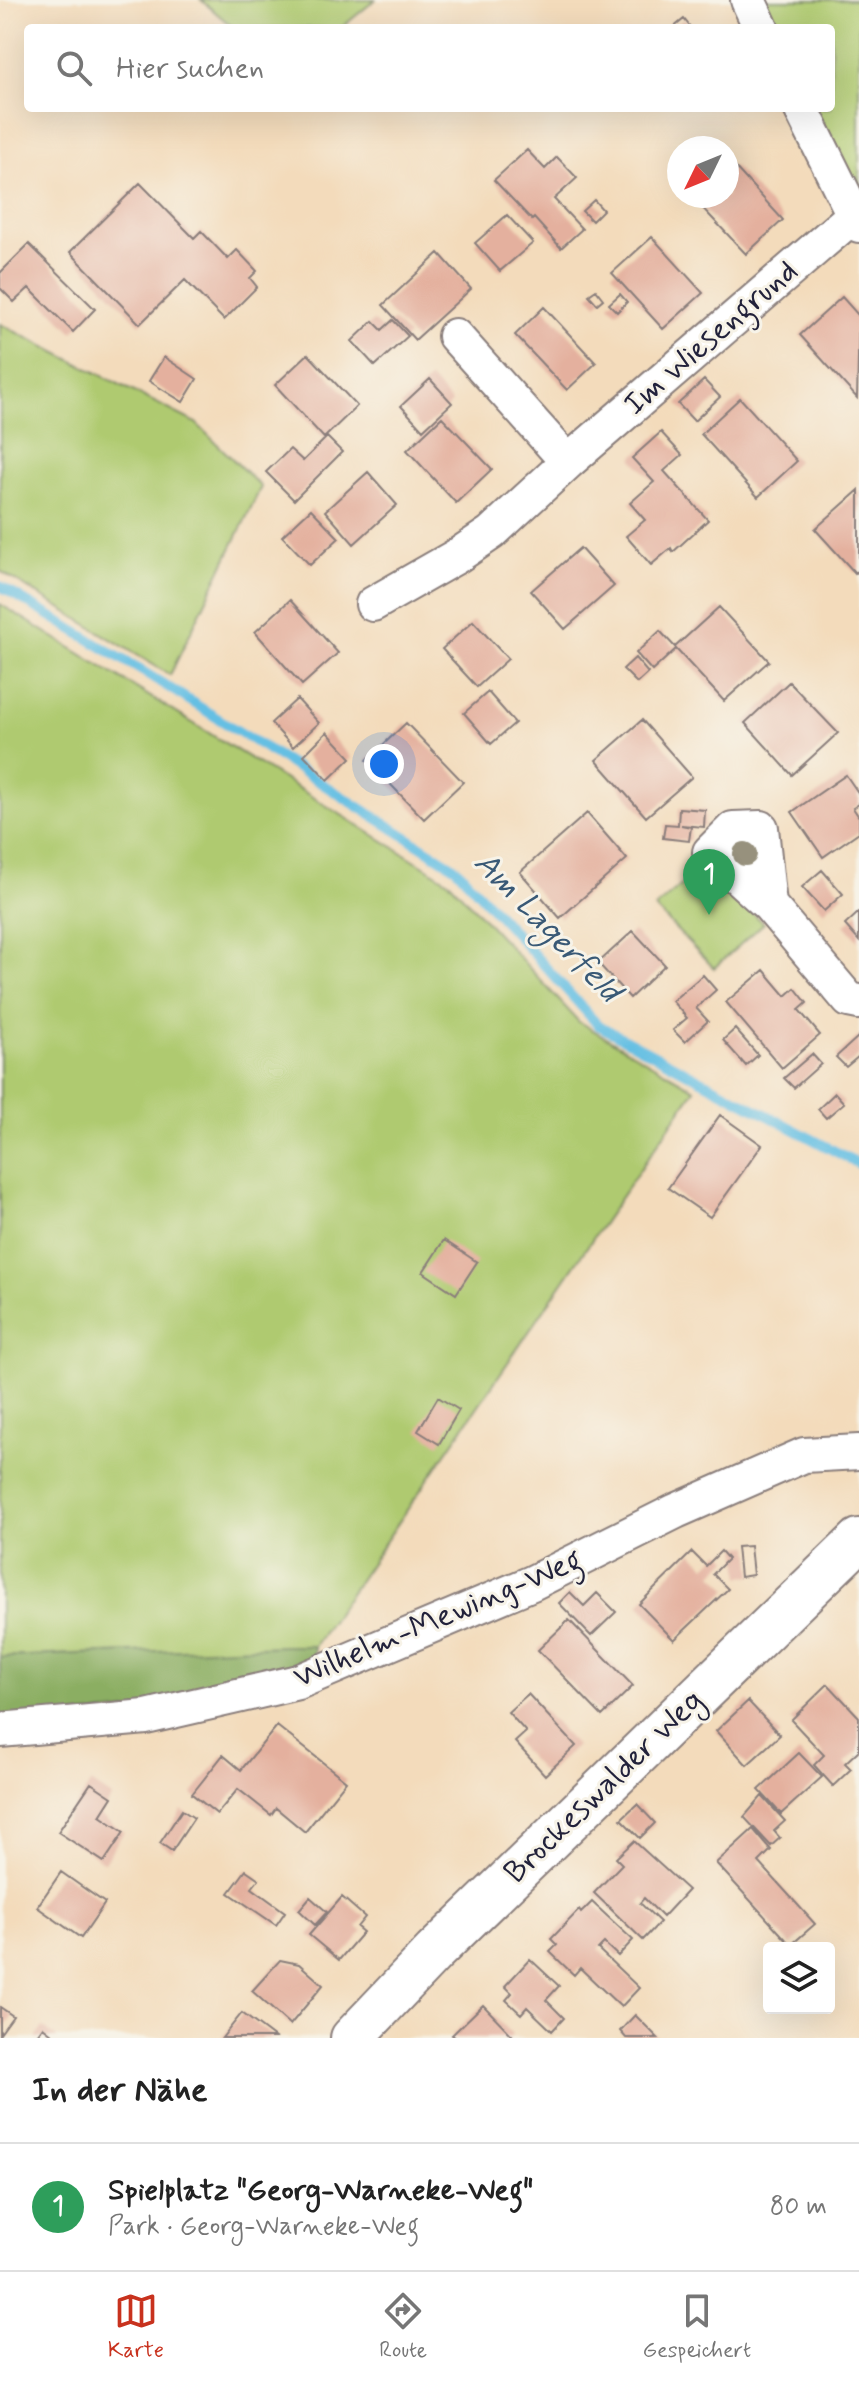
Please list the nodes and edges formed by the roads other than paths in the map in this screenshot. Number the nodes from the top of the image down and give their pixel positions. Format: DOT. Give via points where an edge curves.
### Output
graph roads {
  1 [pos="748,0"];
  2 [pos="759,24"];
  3 [pos="803,112"];
  4 [pos="856,220"];
  5 [pos="455,336"];
  6 [pos="568,462"];
  7 [pos="373,604"];
  8 [pos="769,905"];
  9 [pos="859,1002"];
  10 [pos="859,1452"];
  11 [pos="859,1540"];
  12 [pos="0,1730"];
  13 [pos="352,2038"];
  1 -- 2 [label="street"];
  3 -- 4 [label="street"];
  4 -- 6 [label="street, Im Wiesengrund"];
  5 -- 6 [label="street"];
  6 -- 7 [label="street, Im Wiesengrund" via="491,533"];
  8 -- 9 [label="street" via="849,1000"];
  10 -- 12 [label="street, Wilhelm-Mewing-Weg" via="804,1455 532,1583 298,1682 146,1717"];
  11 -- 13 [label="street, Brockeswalder Weg"];
}
